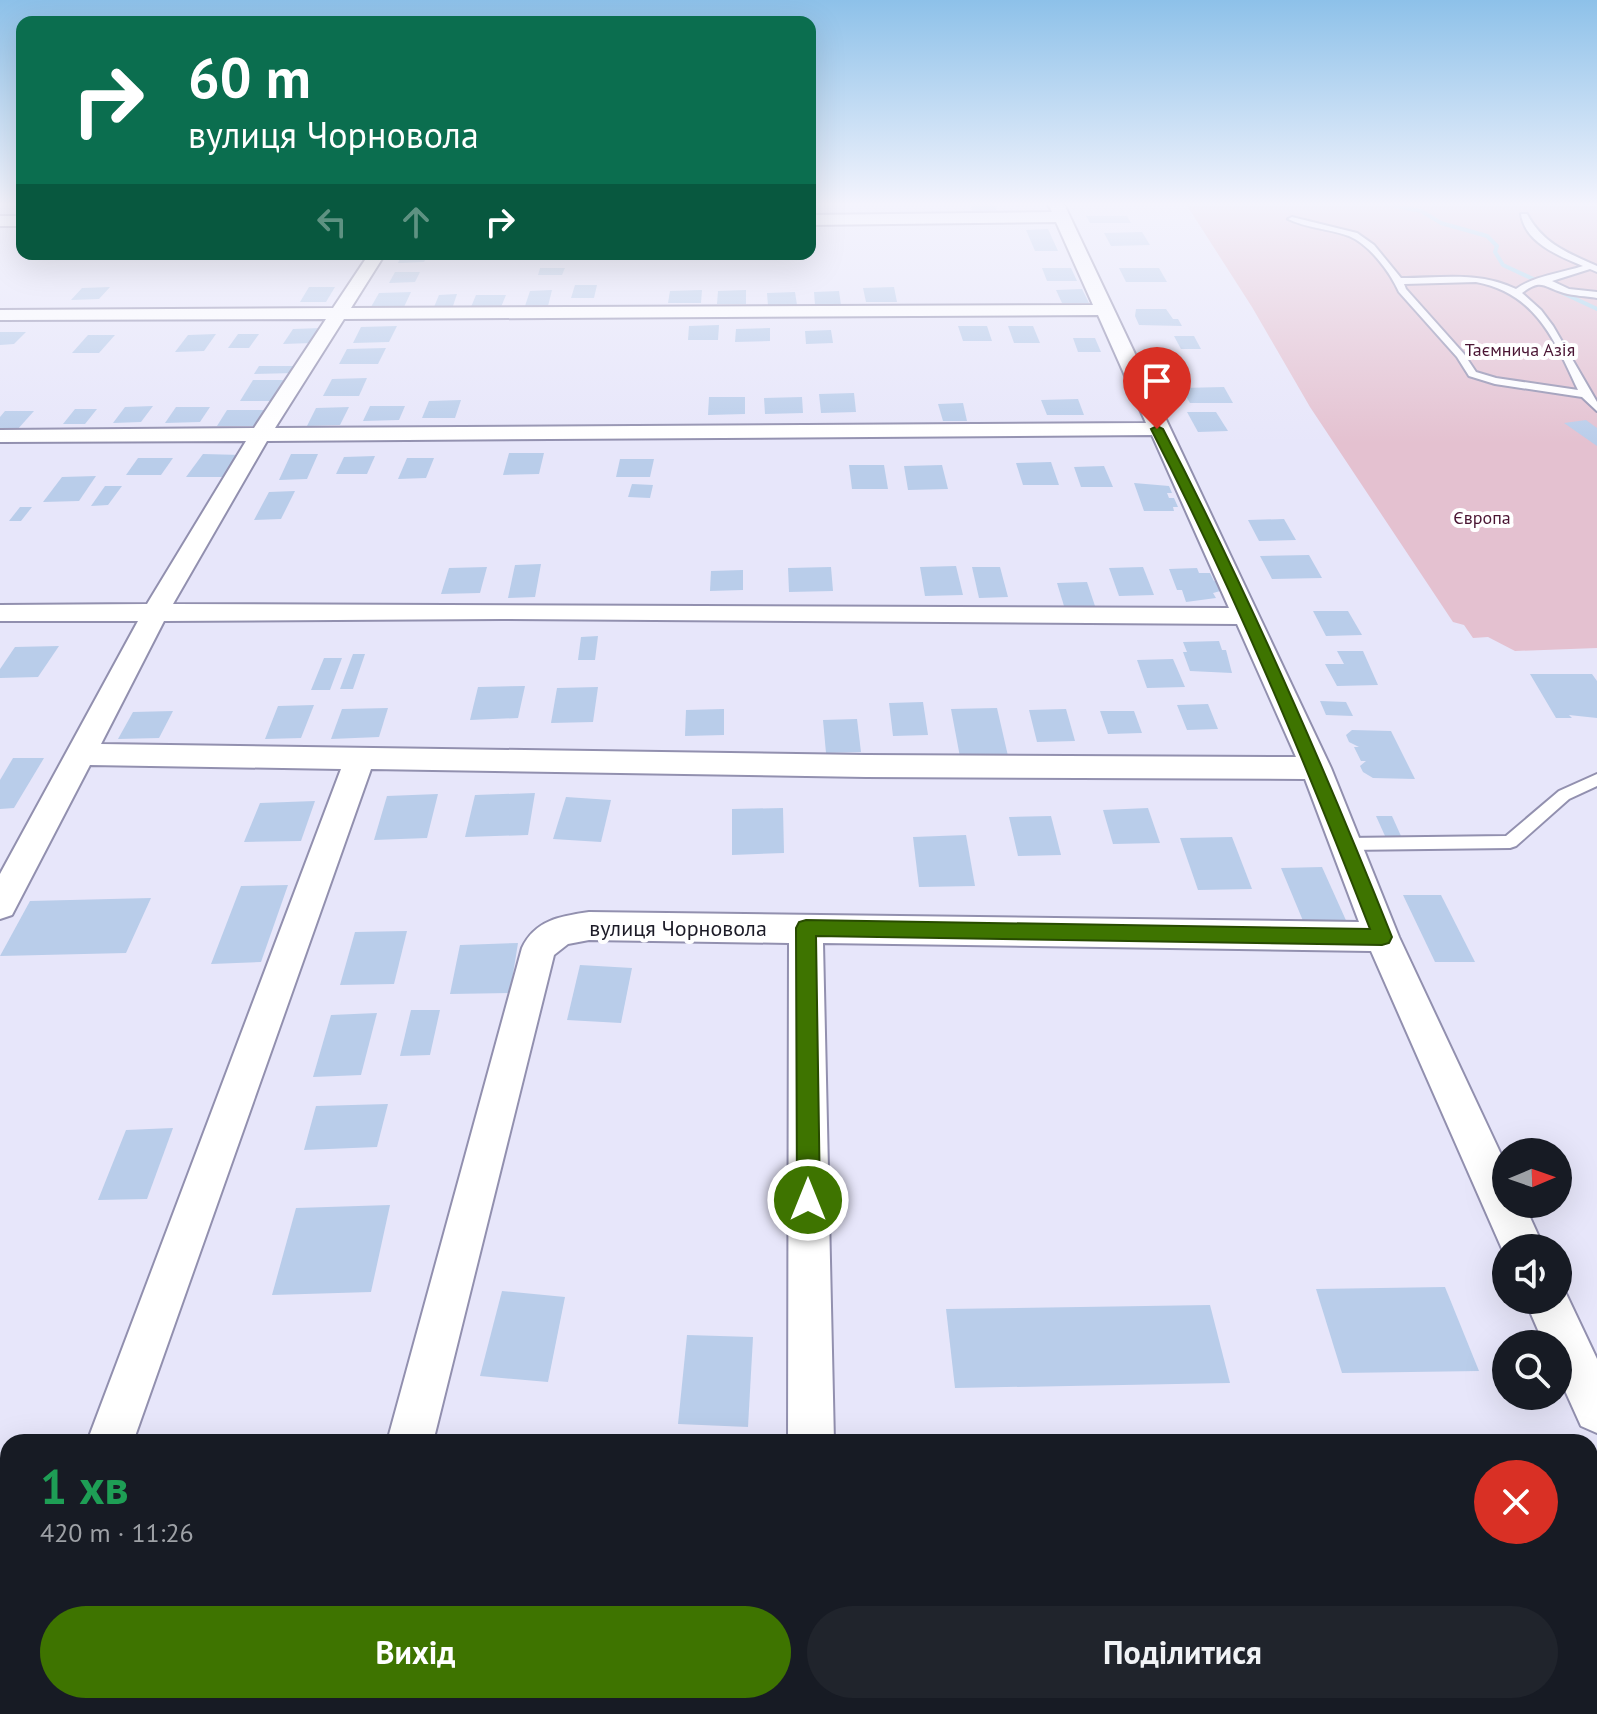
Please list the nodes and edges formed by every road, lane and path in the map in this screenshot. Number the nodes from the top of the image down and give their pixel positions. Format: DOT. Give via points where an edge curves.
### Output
graph roads {
  1 [pos="358,284"];
  2 [pos="1093,284"];
  3 [pos="1400,284"];
  4 [pos="1489,284"];
  5 [pos="1531,284"];
  6 [pos="1546,284"];
  7 [pos="1518,291"];
  8 [pos="1597,295"];
  9 [pos="1105,310"];
  10 [pos="340,313"];
  11 [pos="0,315"];
  12 [pos="1585,394"];
  13 [pos="1597,408"];
  14 [pos="1157,429"];
  15 [pos="260,435"];
  16 [pos="0,436"];
  17 [pos="156,611"];
  18 [pos="0,613"];
  19 [pos="1246,616"];
  20 [pos="81,754"];
  21 [pos="360,758"];
  22 [pos="1316,768"];
  23 [pos="1597,780"];
  24 [pos="1347,844"];
  25 [pos="2,900"];
  26 [pos="806,928"];
  27 [pos="1382,937"];
  28 [pos="1517,1234"];
  29 [pos="1553,1314"];
  30 [pos="1597,1410"];
  31 [pos="113,1434"];
  32 [pos="412,1434"];
  33 [pos="811,1434"];
  1 -- 10 [label="street"];
  2 -- 9 [label="street"];
  3 -- 12 [label="lane" via="1472,374"];
  4 -- 7 [label="lane"];
  5 -- 7 [label="lane"];
  6 -- 8 [label="lane"];
  7 -- 12 [label="lane" via="1545,320"];
  9 -- 10 [label="street"];
  9 -- 14 [label="street"];
  10 -- 11 [label="street"];
  10 -- 15 [label="street"];
  12 -- 13 [label="lane"];
  14 -- 15 [label="street"];
  14 -- 19 [label="street"];
  15 -- 16 [label="street"];
  15 -- 17 [label="street"];
  17 -- 18 [label="street"];
  17 -- 19 [label="street"];
  17 -- 20 [label="street"];
  19 -- 22 [label="street"];
  20 -- 21 [label="street"];
  20 -- 25 [label="street"];
  21 -- 22 [label="street"];
  21 -- 31 [label="street"];
  22 -- 24 [label="street"];
  23 -- 24 [label="lane" via="1564,795 1510,842"];
  24 -- 27 [label="street"];
  26 -- 27 [label="street, вулиця Чорновола"];
  26 -- 32 [label="street, вулиця Чорновола" via="589,926 559,931 539,948"];
  26 -- 33 [label="street"];
  27 -- 28 [label="street"];
  29 -- 30 [label="street"];
}
